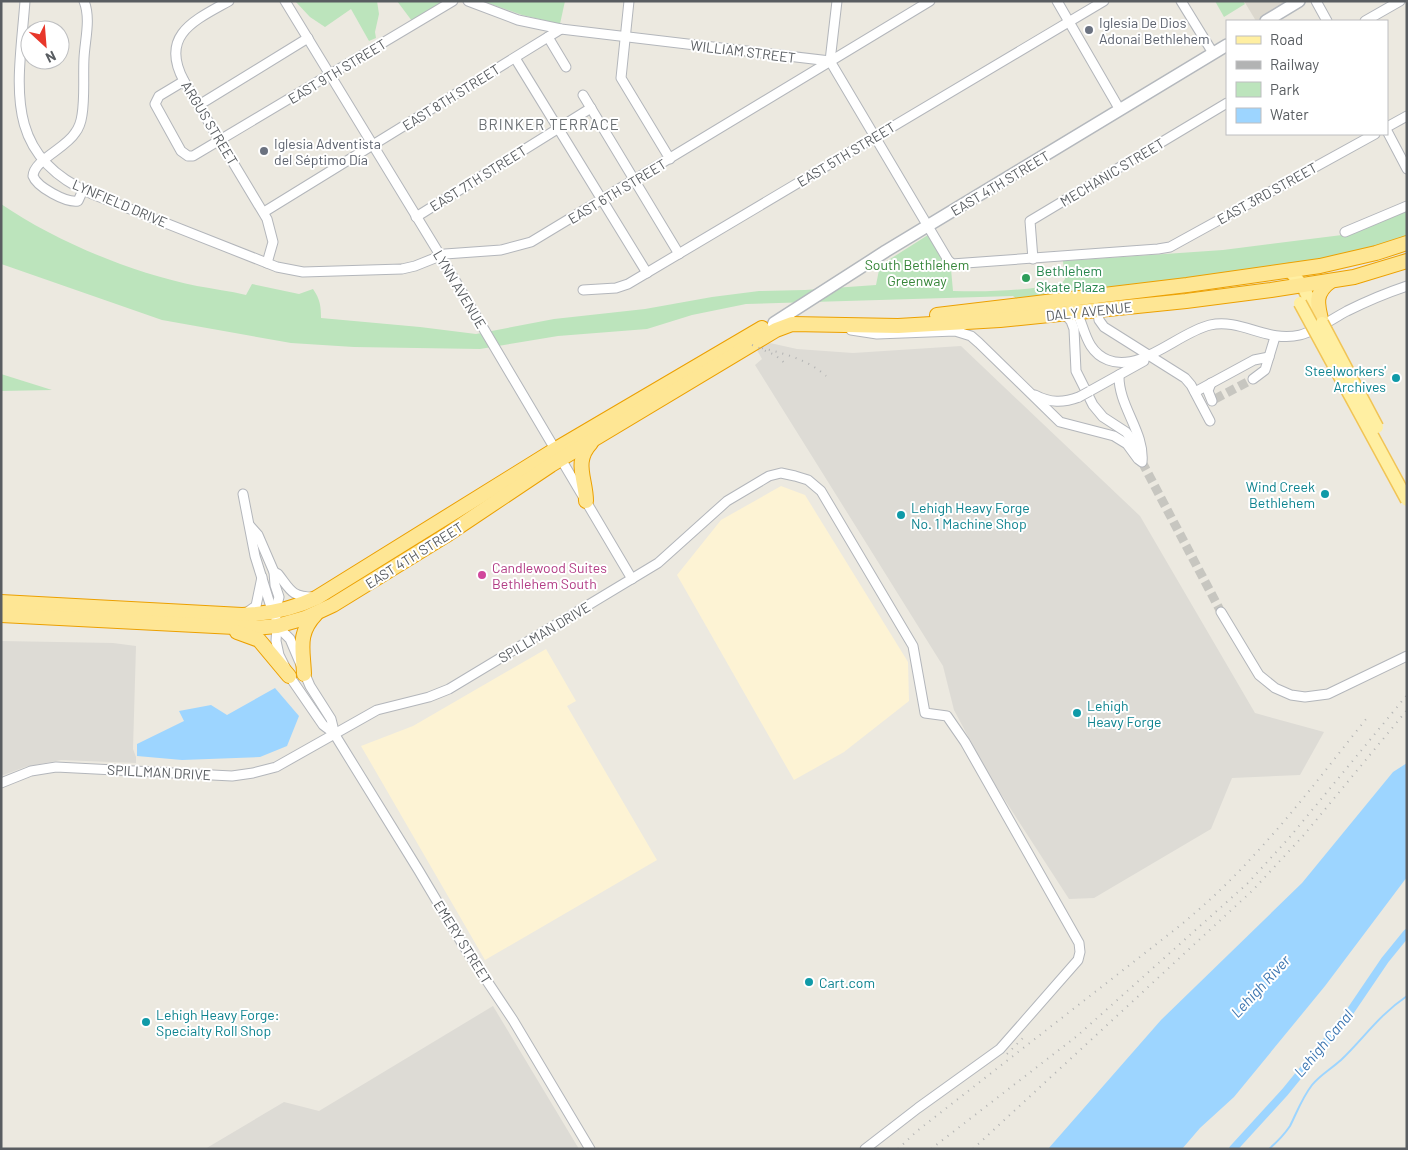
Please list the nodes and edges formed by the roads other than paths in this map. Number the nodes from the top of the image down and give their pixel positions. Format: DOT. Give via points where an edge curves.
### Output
graph roads {
  1 [pos="25,1"];
  2 [pos="84,1"];
  3 [pos="229,1"];
  4 [pos="285,1"];
  5 [pos="453,1"];
  6 [pos="468,1"];
  7 [pos="629,1"];
  8 [pos="837,1"];
  9 [pos="930,1"];
  10 [pos="1057,1"];
  11 [pos="1104,1"];
  12 [pos="1181,1"];
  13 [pos="1299,1"];
  14 [pos="1316,1"];
  15 [pos="1400,1"];
  16 [pos="1268,20"];
  17 [pos="1326,20"];
  18 [pos="1367,20"];
  19 [pos="1069,22"];
  20 [pos="561,29"];
  21 [pos="548,37"];
  22 [pos="626,37"];
  23 [pos="308,38"];
  24 [pos="1226,46"];
  25 [pos="1213,53"];
  26 [pos="515,58"];
  27 [pos="830,61"];
  28 [pos="566,66"];
  29 [pos="330,75"];
  30 [pos="184,81"];
  31 [pos="583,95"];
  32 [pos="1226,104"];
  33 [pos="199,105"];
  34 [pos="591,108"];
  35 [pos="1120,110"];
  36 [pos="1407,116"];
  37 [pos="558,128"];
  38 [pos="1388,128"];
  39 [pos="1388,131"];
  40 [pos="1373,135"];
  41 [pos="875,137"];
  42 [pos="221,141"];
  43 [pos="373,145"];
  44 [pos="670,158"];
  45 [pos="44,161"];
  46 [pos="1407,169"];
  47 [pos="635,180"];
  48 [pos="83,190"];
  49 [pos="602,200"];
  50 [pos="1407,206"];
  51 [pos="264,212"];
  52 [pos="416,217"];
  53 [pos="928,227"];
  54 [pos="1345,232"];
  55 [pos="1407,243"];
  56 [pos="679,254"];
  57 [pos="440,255"];
  58 [pos="1033,259"];
  59 [pos="1407,261"];
  60 [pos="269,264"];
  61 [pos="1289,270"];
  62 [pos="647,273"];
  63 [pos="1331,281"];
  64 [pos="1296,286"];
  65 [pos="1407,286"];
  66 [pos="584,290"];
  67 [pos="1110,295"];
  68 [pos="1309,299"];
  69 [pos="1069,308"];
  70 [pos="1097,310"];
  71 [pos="1322,322"];
  72 [pos="821,324"];
  73 [pos="772,328"];
  74 [pos="1275,337"];
  75 [pos="743,344"];
  76 [pos="1149,355"];
  77 [pos="1269,358"];
  78 [pos="1119,375"];
  79 [pos="1253,379"];
  80 [pos="1211,383"];
  81 [pos="1026,389"];
  82 [pos="1195,392"];
  83 [pos="1213,400"];
  84 [pos="1202,406"];
  85 [pos="599,435"];
  86 [pos="559,454"];
  87 [pos="1140,458"];
  88 [pos="1407,482"];
  89 [pos="243,494"];
  90 [pos="1407,500"];
  91 [pos="586,501"];
  92 [pos="250,526"];
  93 [pos="274,572"];
  94 [pos="262,576"];
  95 [pos="632,579"];
  96 [pos="316,598"];
  97 [pos="1,602"];
  98 [pos="1221,612"];
  99 [pos="318,613"];
  100 [pos="1,616"];
  101 [pos="242,616"];
  102 [pos="276,619"];
  103 [pos="217,626"];
  104 [pos="1407,656"];
  105 [pos="304,674"];
  106 [pos="289,676"];
  107 [pos="335,735"];
  108 [pos="1,783"];
  109 [pos="590,1149"];
  110 [pos="865,1149"];
  1 -- 45 [label="street, LYNFIELD DRIVE" via="19,104 28,137"];
  2 -- 45 [label="street" via="88,19 80,123 68,142"];
  3 -- 30 [label="street, ARGUS STREET" via="194,21 177,42 178,68"];
  4 -- 23 [label="street, LYNN AVENUE"];
  5 -- 29 [label="street, EAST 9TH STREET"];
  6 -- 20 [label="street, WILLIAM STREET" via="518,20"];
  7 -- 22 [label="street"];
  8 -- 27 [label="street"];
  9 -- 27 [label="street, EAST 6TH STREET"];
  10 -- 19 [label="street"];
  11 -- 19 [label="street, EAST 5TH STREET"];
  12 -- 25 [label="street"];
  13 -- 16 [label="main road"];
  14 -- 17 [label="street"];
  15 -- 18 [label="street"];
  19 -- 35 [label="street"];
  19 -- 41 [label="street, EAST 5TH STREET"];
  20 -- 21 [label="street, EAST 8TH STREET"];
  20 -- 22 [label="street, WILLIAM STREET"];
  21 -- 26 [label="street, EAST 8TH STREET"];
  21 -- 28 [label="street"];
  22 -- 27 [label="street, WILLIAM STREET"];
  22 -- 44 [label="street" via="621,78"];
  23 -- 29 [label="street, LYNN AVENUE"];
  23 -- 33 [label="street"];
  24 -- 25 [label="main road, EAST 4TH STREET"];
  25 -- 35 [label="main road, EAST 4TH STREET"];
  26 -- 37 [label="street"];
  26 -- 43 [label="street, EAST 8TH STREET"];
  27 -- 41 [label="street"];
  27 -- 44 [label="street, EAST 6TH STREET"];
  29 -- 42 [label="street, EAST 9TH STREET"];
  29 -- 43 [label="street, LYNN AVENUE"];
  30 -- 33 [label="street, ARGUS STREET"];
  30 -- 42 [label="street, EAST 9TH STREET" via="159,96 155,104 180,148 185,155 193,156"];
  31 -- 34 [label="street"];
  32 -- 58 [label="street, MECHANIC STREET" via="1030,221"];
  33 -- 42 [label="street, ARGUS STREET"];
  34 -- 37 [label="street, EAST 7TH STREET"];
  34 -- 47 [label="street"];
  35 -- 53 [label="main road, EAST 4TH STREET"];
  36 -- 38 [label="street"];
  37 -- 49 [label="street"];
  37 -- 52 [label="street, EAST 7TH STREET"];
  39 -- 46 [label="street"];
  40 -- 58 [label="street, EAST 3RD STREET" via="1170,247"];
  41 -- 53 [label="street"];
  41 -- 56 [label="street, EAST 5TH STREET"];
  42 -- 51 [label="street, ARGUS STREET"];
  43 -- 51 [label="street, EAST 8TH STREET"];
  43 -- 52 [label="street, LYNN AVENUE"];
  44 -- 47 [label="street, EAST 6TH STREET"];
  45 -- 48 [label="street, LYNFIELD DRIVE"];
  45 -- 48 [label="street" via="34,173 35,181 40,185 72,202 78,201"];
  47 -- 49 [label="street, EAST 6TH STREET"];
  47 -- 56 [label="street"];
  48 -- 60 [label="street, LYNFIELD DRIVE"];
  49 -- 57 [label="street, EAST 6TH STREET" via="524,245"];
  49 -- 62 [label="street"];
  50 -- 54 [label="street"];
  51 -- 60 [label="street, ARGUS STREET" via="273,242"];
  52 -- 57 [label="street, LYNN AVENUE"];
  53 -- 58 [label="street, EAST 3RD STREET" via="952,264"];
  53 -- 73 [label="main road, EAST 4TH STREET" via="842,278"];
  55 -- 61 [label="highway, DALY AVENUE" via="1354,259"];
  56 -- 62 [label="street, EAST 5TH STREET"];
  57 -- 60 [label="street, EAST 6TH STREET" via="398,270 303,272"];
  57 -- 86 [label="street, LYNN AVENUE"];
  59 -- 63 [label="highway, DALY AVENUE"];
  61 -- 64 [label="main road"];
  61 -- 67 [label="highway, DALY AVENUE"];
  62 -- 66 [label="street, EAST 5TH STREET" via="619,288"];
  63 -- 64 [label="highway, DALY AVENUE"];
  63 -- 68 [label="highway"];
  64 -- 68 [label="main road"];
  64 -- 70 [label="highway, DALY AVENUE"];
  65 -- 74 [label="street" via="1366,301 1305,333"];
  67 -- 69 [label="highway, DALY AVENUE"];
  67 -- 70 [label="street" via="1099,303"];
  68 -- 71 [label="highway" via="1319,310"];
  68 -- 90 [label="main road, bridge"];
  69 -- 70 [label="highway, DALY AVENUE"];
  69 -- 72 [label="highway, DALY AVENUE" via="1000,320 923,325"];
  69 -- 73 [label="highway, DALY AVENUE" via="1042,303 890,318 798,316"];
  69 -- 76 [label="street" via="1087,341 1101,356 1119,363"];
  69 -- 87 [label="street" via="1075,333 1076,371 1093,405 1103,417 1129,435 1138,447"];
  70 -- 76 [label="street" via="1104,327"];
  71 -- 88 [label="main road, bridge"];
  72 -- 73 [label="highway, DALY AVENUE"];
  72 -- 81 [label="street" via="877,334 960,332 971,336"];
  73 -- 75 [label="highway, EAST 4TH STREET" via="758,341"];
  73 -- 75 [label="highway, EAST 4TH STREET" via="765,326"];
  74 -- 76 [label="street" via="1213,324"];
  74 -- 77 [label="street"];
  75 -- 85 [label="highway, EAST 4TH STREET"];
  75 -- 86 [label="highway, EAST 4TH STREET" via="727,348"];
  76 -- 78 [label="street" via="1142,363"];
  76 -- 82 [label="street" via="1185,378"];
  77 -- 79 [label="street" via="1265,370"];
  77 -- 80 [label="street" via="1254,360"];
  78 -- 81 [label="street, bridge" via="1065,401 1048,400"];
  78 -- 87 [label="street" via="1121,393 1141,446"];
  80 -- 82 [label="street"];
  80 -- 83 [label="street" via="1208,391"];
  81 -- 87 [label="street" via="1060,422 1114,436"];
  82 -- 84 [label="street"];
  83 -- 84 [label="street"];
  83 -- 84 [label="street" via="1209,419"];
  85 -- 86 [label="highway, EAST 4TH STREET"];
  85 -- 91 [label="highway" via="582,457"];
  86 -- 91 [label="street, LYNN AVENUE"];
  86 -- 96 [label="highway, EAST 4TH STREET"];
  86 -- 99 [label="highway, EAST 4TH STREET" via="445,536"];
  89 -- 92 [label="street, EMERY STREET"];
  91 -- 95 [label="street, LYNN AVENUE"];
  92 -- 93 [label="street, EMERY STREET" via="258,535"];
  92 -- 94 [label="street, EMERY STREET" via="250,537"];
  93 -- 96 [label="street" via="297,596"];
  93 -- 102 [label="street, EMERY STREET" via="279,596"];
  94 -- 101 [label="street" via="256,606"];
  94 -- 102 [label="street, EMERY STREET"];
  95 -- 107 [label="street, SPILLMAN DRIVE" via="449,689 429,698 377,710"];
  95 -- 110 [label="street, SPILLMAN DRIVE" via="658,563 727,501 769,476 782,474 808,480 821,490 913,646 925,713 947,716 1079,942 1078,960 1000,1049"];
  96 -- 102 [label="highway, EAST 4TH STREET"];
  97 -- 101 [label="highway, EAST 4TH STREET"];
  98 -- 104 [label="street" via="1259,674 1275,688 1291,695 1328,694"];
  99 -- 102 [label="highway, EAST 4TH STREET" via="305,618"];
  99 -- 105 [label="highway" via="303,634"];
  100 -- 103 [label="highway, EAST 4TH STREET"];
  101 -- 102 [label="highway, EAST 4TH STREET"];
  102 -- 103 [label="highway, EAST 4TH STREET" via="254,628"];
  102 -- 105 [label="street, EMERY STREET" via="290,639"];
  102 -- 106 [label="street, EMERY STREET" via="276,641"];
  103 -- 106 [label="highway" via="259,640"];
  105 -- 107 [label="street, EMERY STREET" via="332,719"];
  106 -- 107 [label="street, EMERY STREET" via="323,725"];
  107 -- 108 [label="street, SPILLMAN DRIVE" via="284,764 242,775 56,767"];
  107 -- 109 [label="street, EMERY STREET"];
}
